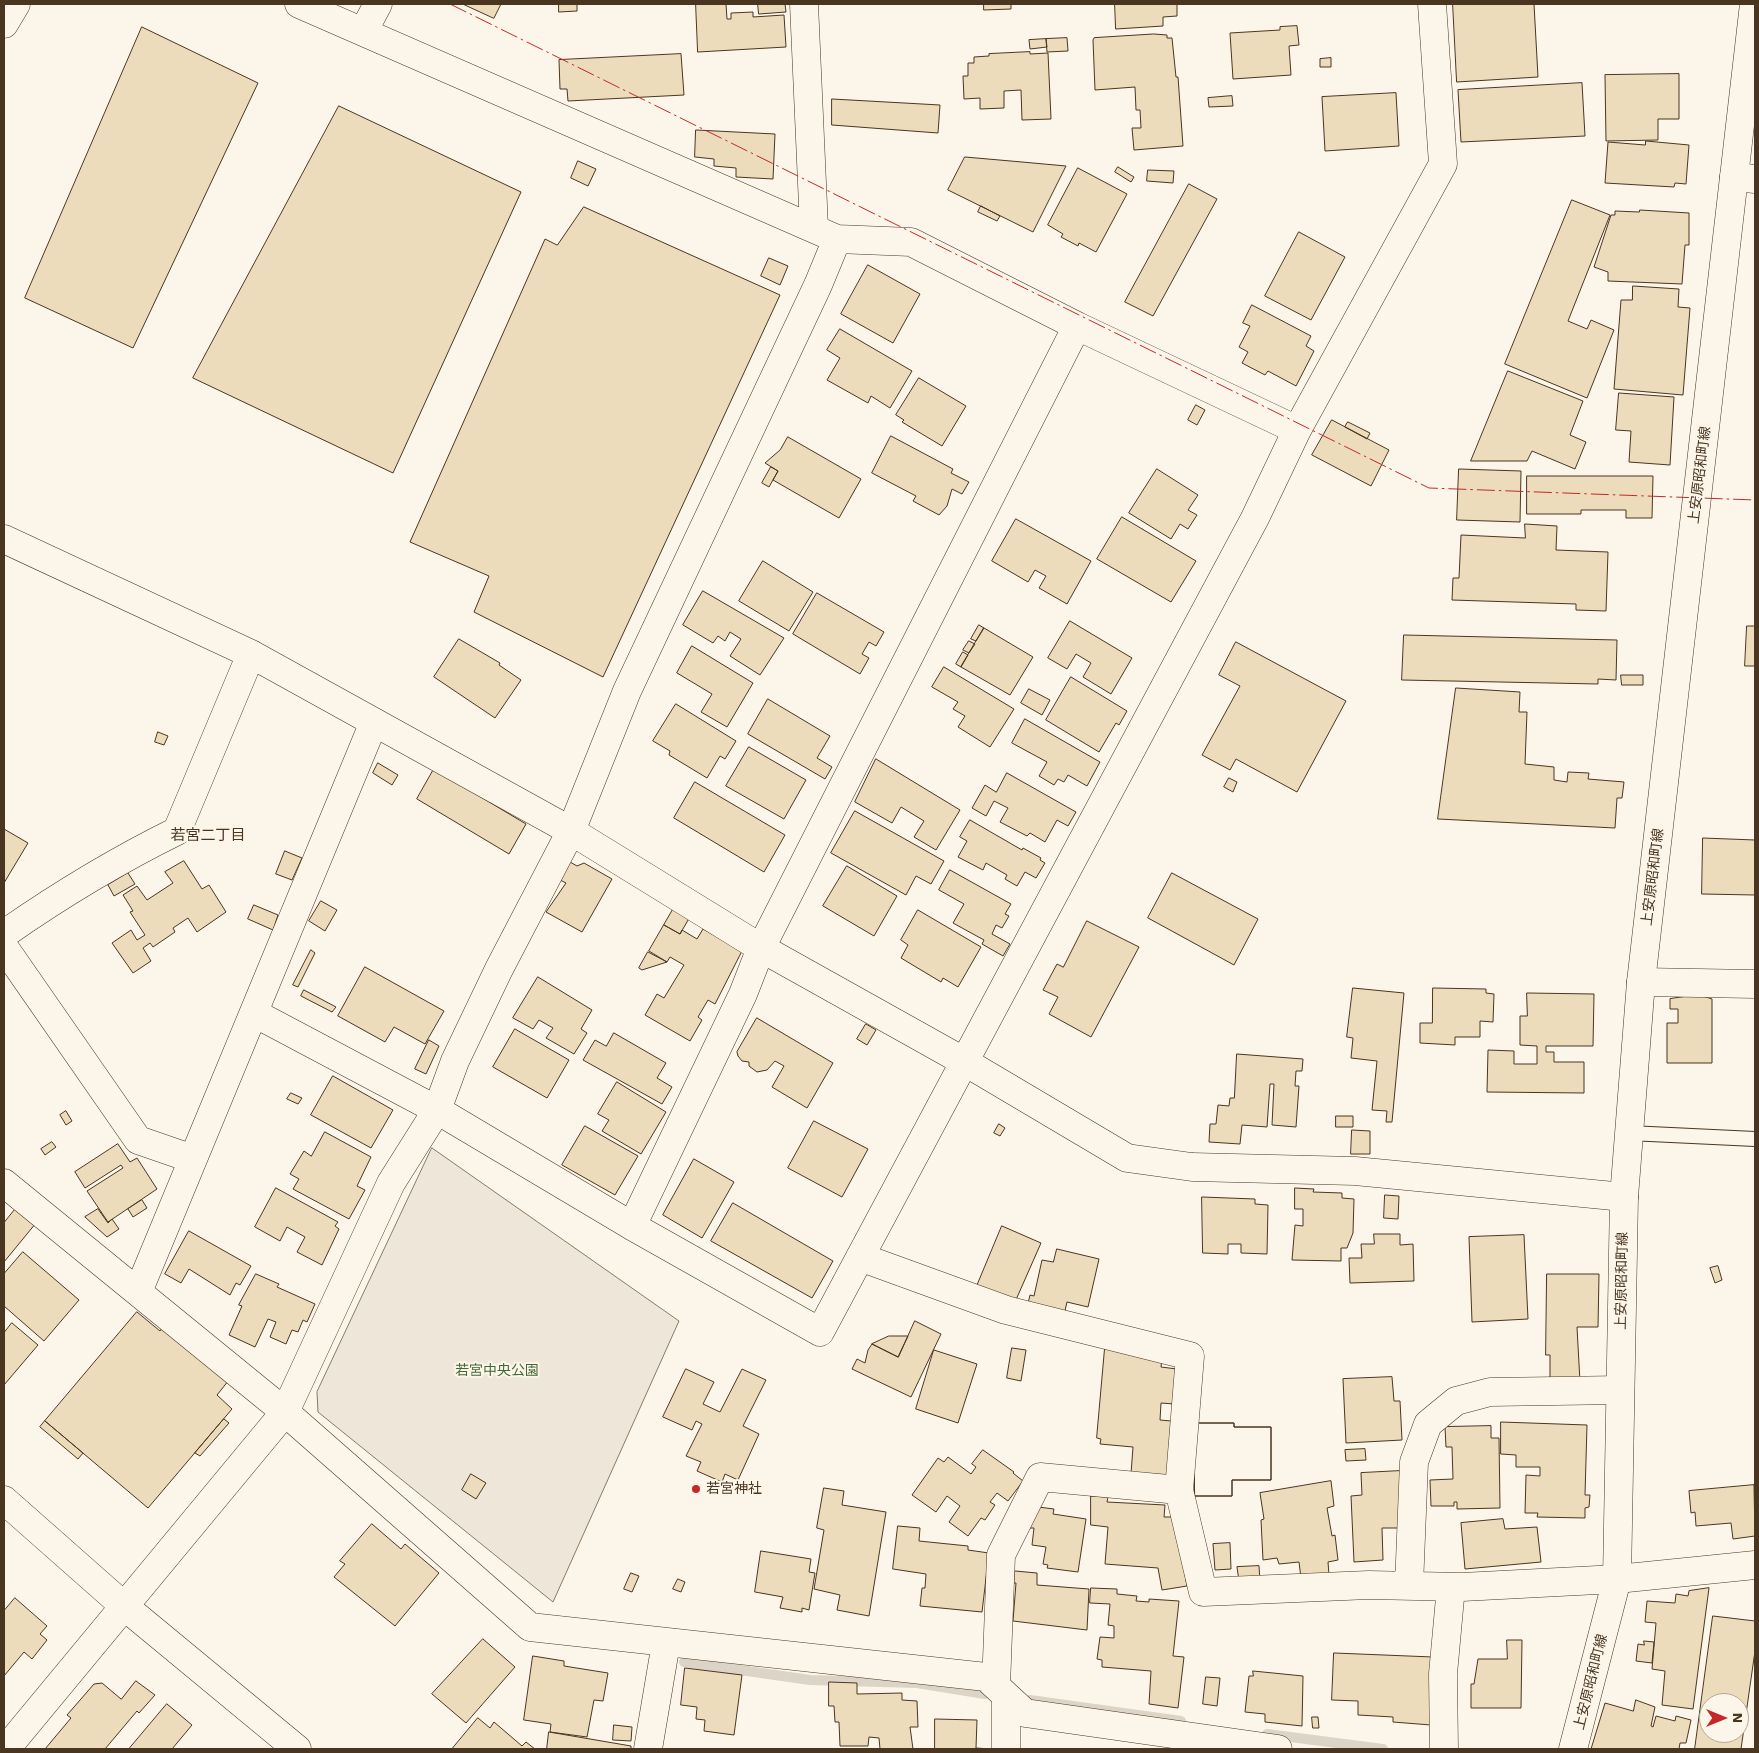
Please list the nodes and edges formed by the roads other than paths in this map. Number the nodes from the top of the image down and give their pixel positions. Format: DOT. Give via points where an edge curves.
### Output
graph roads {
  1 [pos="16,4"];
  2 [pos="299,4"];
  3 [pos="378,4"];
  4 [pos="804,4"];
  5 [pos="1432,4"];
  6 [pos="1754,4"];
  7 [pos="4,24"];
  8 [pos="363,32"];
  9 [pos="1745,178"];
  10 [pos="825,234"];
  11 [pos="1077,326"];
  12 [pos="1297,430"];
  13 [pos="4,539"];
  14 [pos="251,654"];
  15 [pos="374,722"];
  16 [pos="571,831"];
  17 [pos="4,934"];
  18 [pos="4,947"];
  19 [pos="761,948"];
  20 [pos="1641,982"];
  21 [pos="1755,984"];
  22 [pos="254,1013"];
  23 [pos="965,1062"];
  24 [pos="437,1110"];
  25 [pos="1629,1133"];
  26 [pos="1755,1139"];
  27 [pos="193,1160"];
  28 [pos="4,1183"];
  29 [pos="1624,1197"];
  30 [pos="632,1226"];
  31 [pos="860,1257"];
  32 [pos="138,1292"];
  33 [pos="1620,1390"];
  34 [pos="285,1412"];
  35 [pos="1179,1490"];
  36 [pos="4,1500"];
  37 [pos="1755,1565"];
  38 [pos="1617,1579"];
  39 [pos="1409,1586"];
  40 [pos="1451,1587"];
  41 [pos="124,1606"];
  42 [pos="666,1643"];
  43 [pos="1001,1691"];
  44 [pos="6,1749"];
  45 [pos="297,1749"];
  46 [pos="648,1749"];
  47 [pos="1006,1749"];
  48 [pos="1278,1749"];
  49 [pos="1444,1749"];
  50 [pos="1574,1749"];
  1 -- 7 [label="street"];
  2 -- 8 [label="street"];
  3 -- 8 [label="street"];
  4 -- 10 [label="street"];
  5 -- 12 [label="street" via="1443,164"];
  6 -- 9 [label="street, 上安原昭和町線"];
  8 -- 10 [label="street"];
  9 -- 20 [label="street, 上安原昭和町線"];
  10 -- 11 [label="street" via="911,242"];
  10 -- 16 [label="street" via="818,284 626,691"];
  11 -- 12 [label="street"];
  11 -- 19 [label="street"];
  12 -- 23 [label="street" via="1251,527"];
  13 -- 14 [label="street"];
  14 -- 15 [label="street"];
  14 -- 17 [label="street" via="177,831 119,859"];
  15 -- 16 [label="street"];
  15 -- 22 [label="street"];
  16 -- 19 [label="street"];
  16 -- 24 [label="street" via="455,1060"];
  18 -- 27 [label="street" via="138,1140"];
  19 -- 23 [label="street"];
  19 -- 30 [label="street" via="743,994"];
  20 -- 21 [label="street"];
  20 -- 25 [label="street, 上安原昭和町線"];
  22 -- 24 [label="street"];
  22 -- 27 [label="street"];
  23 -- 29 [label="street" via="1127,1158 1192,1167 1355,1171"];
  23 -- 31 [label="street"];
  24 -- 30 [label="street"];
  24 -- 34 [label="street" via="391,1182"];
  25 -- 26 [label="lane"];
  25 -- 29 [label="street, 上安原昭和町線"];
  27 -- 32 [label="street"];
  28 -- 32 [label="street"];
  29 -- 33 [label="street, 上安原昭和町線"];
  30 -- 31 [label="street" via="820,1332"];
  31 -- 35 [label="street" via="1006,1310 1190,1356"];
  32 -- 34 [label="street"];
  33 -- 38 [label="street, 上安原昭和町線"];
  33 -- 39 [label="street" via="1490,1392 1456,1400 1428,1424 1414,1462"];
  34 -- 41 [label="street"];
  34 -- 42 [label="street" via="530,1627"];
  35 -- 39 [label="street" via="1203,1592"];
  35 -- 43 [label="street" via="1040,1477 1001,1555"];
  36 -- 41 [label="street"];
  37 -- 38 [label="street"];
  38 -- 40 [label="street"];
  38 -- 50 [label="street, 上安原昭和町線"];
  39 -- 40 [label="street"];
  40 -- 49 [label="street" via="1443,1674"];
  41 -- 44 [label="street"];
  41 -- 45 [label="street"];
  42 -- 43 [label="street" via="986,1677"];
  42 -- 46 [label="street"];
  43 -- 47 [label="street"];
  43 -- 48 [label="street" via="1025,1713"];
}
